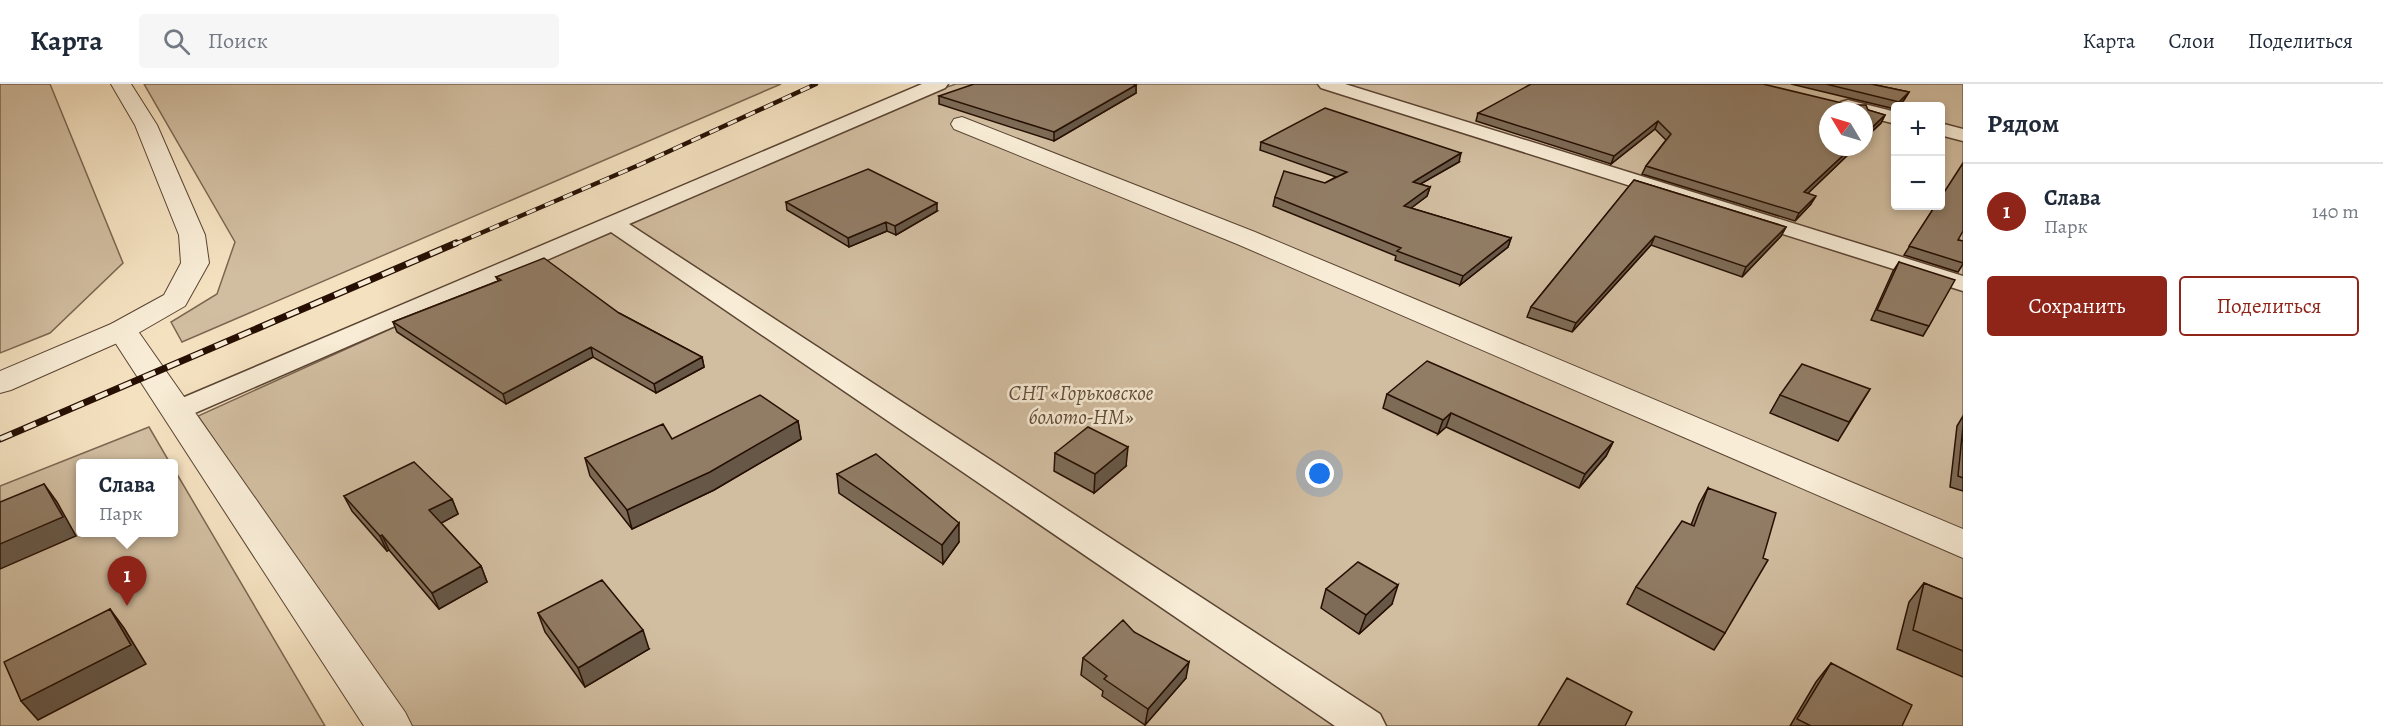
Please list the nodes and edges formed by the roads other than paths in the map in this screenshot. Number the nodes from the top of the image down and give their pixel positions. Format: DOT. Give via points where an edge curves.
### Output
graph roads {
  1 [pos="121,84"];
  2 [pos="939,84"];
  3 [pos="1328,84"];
  4 [pos="1828,101"];
  5 [pos="1891,117"];
  6 [pos="962,124"];
  7 [pos="1945,130"];
  8 [pos="1963,135"];
  9 [pos="612,222"];
  10 [pos="1963,284"];
  11 [pos="122,330"];
  12 [pos="0,382"];
  13 [pos="178,410"];
  14 [pos="1963,544"];
  15 [pos="389,726"];
  16 [pos="1366,726"];
  1 -- 11 [label="street" via="146,125 192,235 195,263 175,300"];
  2 -- 9 [label="lane"];
  3 -- 10 [label="lane"];
  4 -- 5 [label="lane"];
  6 -- 14 [label="street" via="1256,242"];
  7 -- 8 [label="lane"];
  9 -- 13 [label="lane"];
  9 -- 16 [label="lane"];
  11 -- 12 [label="street"];
  11 -- 13 [label="street"];
  13 -- 15 [label="street"];
}
